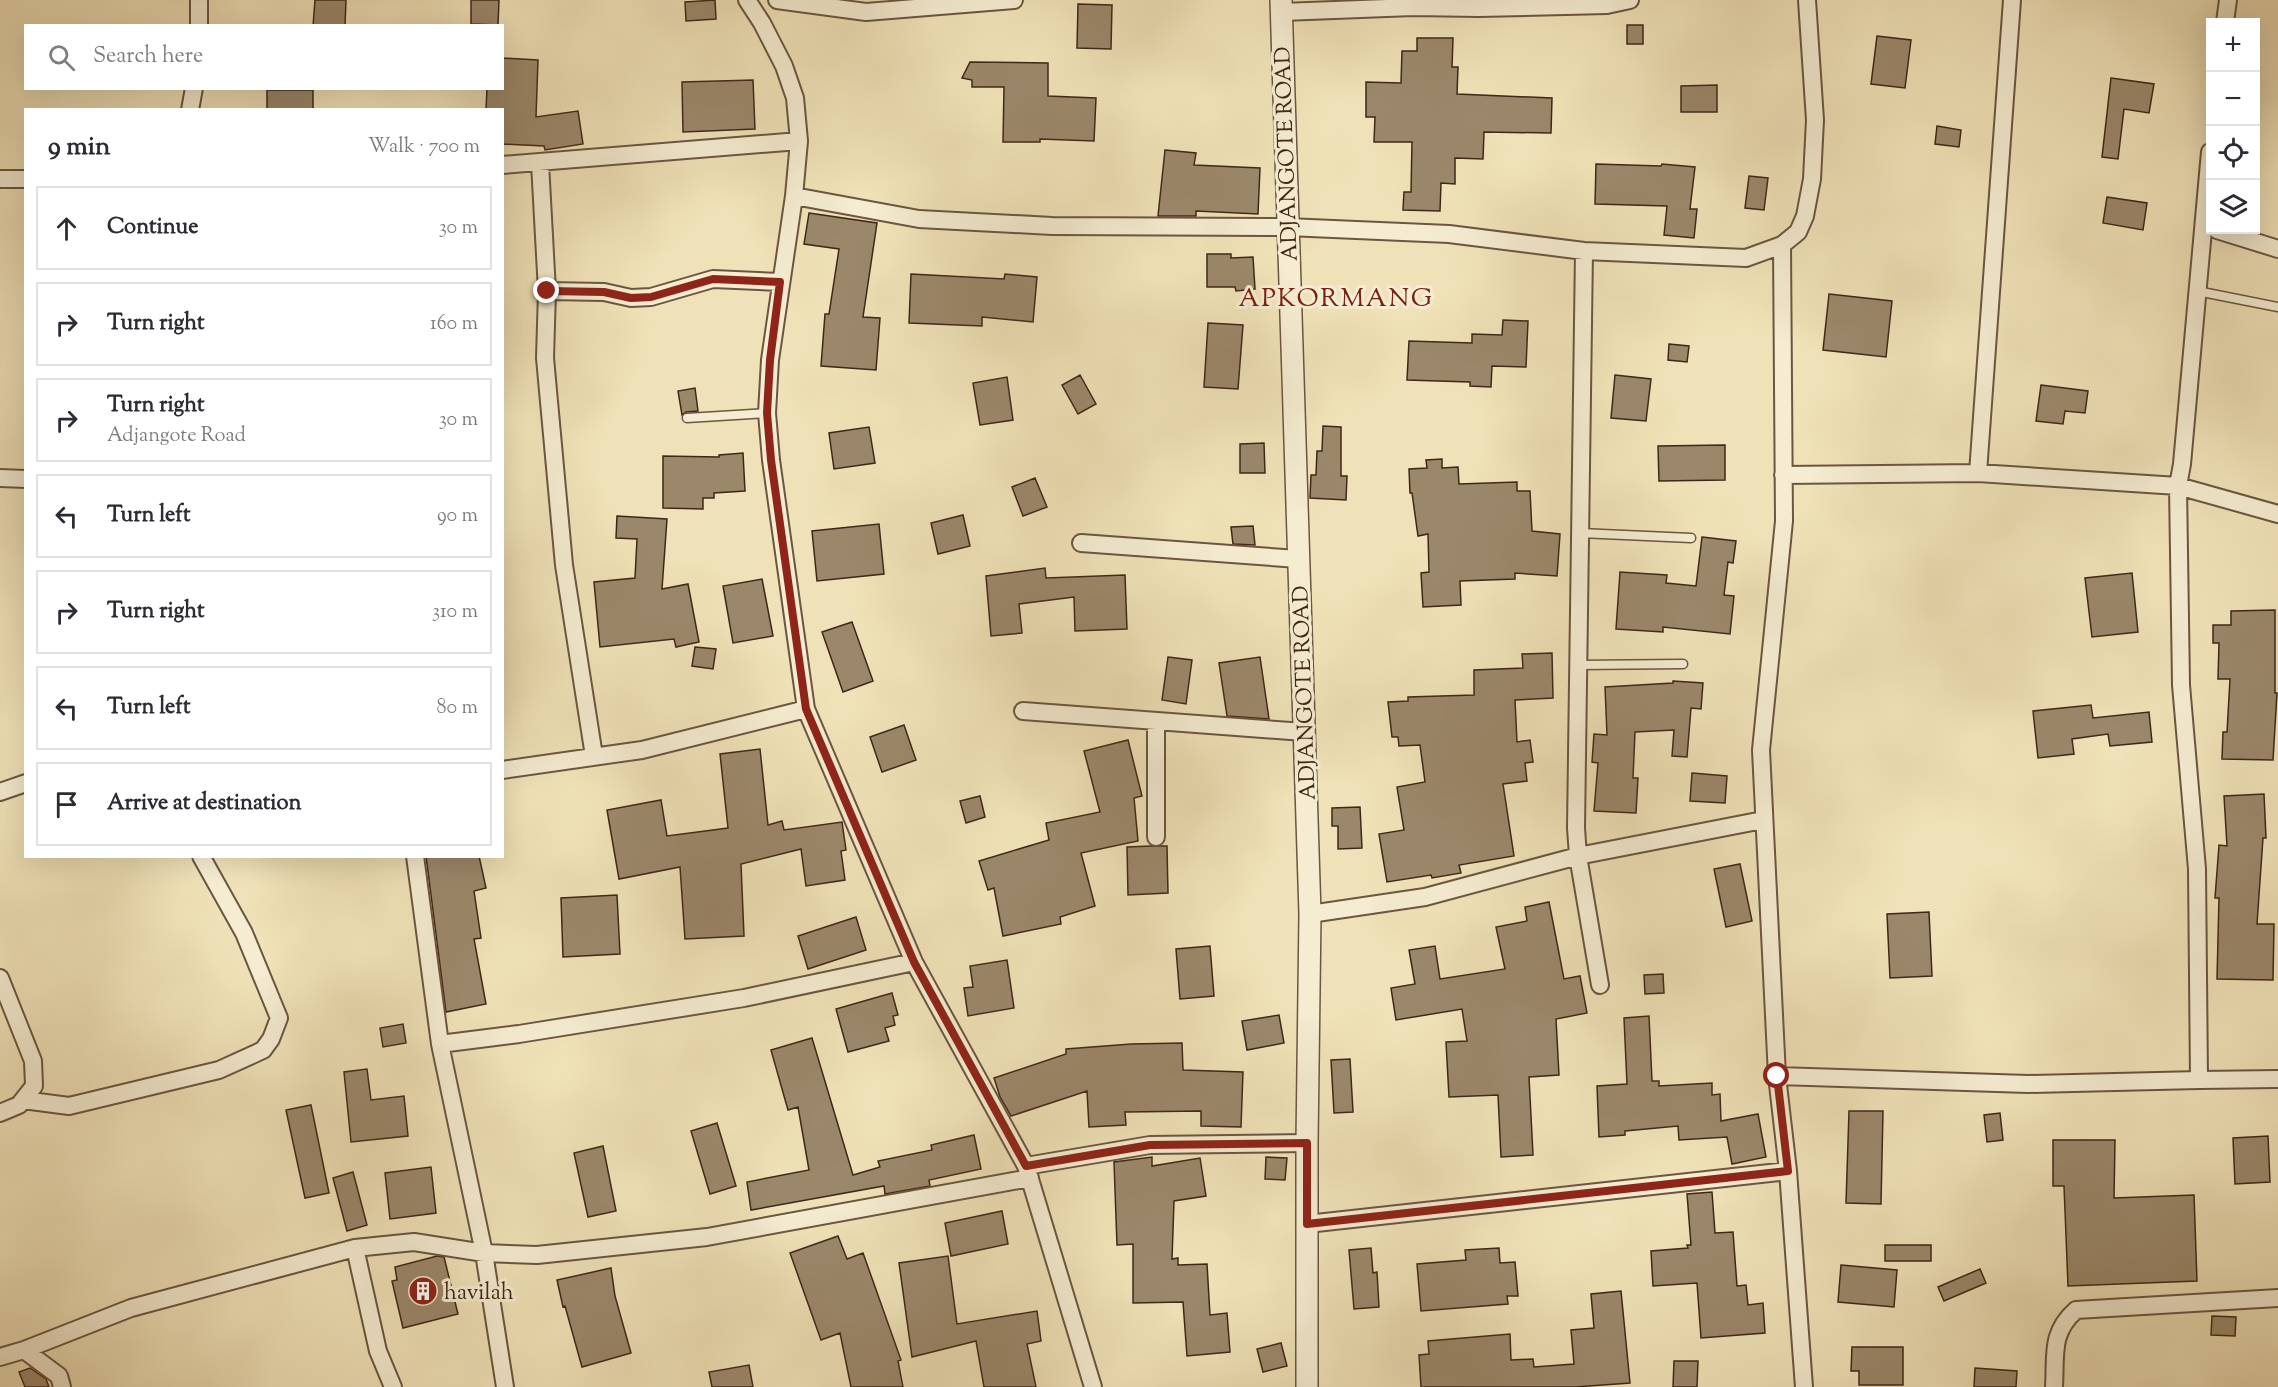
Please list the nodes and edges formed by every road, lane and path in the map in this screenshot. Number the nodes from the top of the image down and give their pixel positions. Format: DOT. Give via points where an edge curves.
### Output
graph roads {
  1 [pos="199,0"];
  2 [pos="747,0"];
  3 [pos="777,0"];
  4 [pos="1014,0"];
  5 [pos="1630,0"];
  6 [pos="1807,0"];
  7 [pos="2012,0"];
  8 [pos="2228,0"];
  9 [pos="1281,6"];
  10 [pos="2226,18"];
  11 [pos="199,24"];
  12 [pos="194,90"];
  13 [pos="190,108"];
  14 [pos="799,141"];
  15 [pos="540,163"];
  16 [pos="504,165"];
  17 [pos="0,179"];
  18 [pos="24,179"];
  19 [pos="794,196"];
  20 [pos="1287,227"];
  21 [pos="2209,234"];
  22 [pos="2232,234"];
  23 [pos="1782,245"];
  24 [pos="2278,249"];
  25 [pos="1584,251"];
  26 [pos="780,282"];
  27 [pos="547,291"];
  28 [pos="2197,291"];
  29 [pos="2278,307"];
  30 [pos="767,413"];
  31 [pos="687,418"];
  32 [pos="1978,473"];
  33 [pos="1783,475"];
  34 [pos="0,478"];
  35 [pos="24,479"];
  36 [pos="2178,486"];
  37 [pos="2278,514"];
  38 [pos="1580,533"];
  39 [pos="1691,538"];
  40 [pos="1081,543"];
  41 [pos="1298,559"];
  42 [pos="1683,664"];
  43 [pos="1578,665"];
  44 [pos="806,709"];
  45 [pos="1023,711"];
  46 [pos="1156,721"];
  47 [pos="1304,732"];
  48 [pos="594,756"];
  49 [pos="504,770"];
  50 [pos="24,784"];
  51 [pos="0,792"];
  52 [pos="1763,820"];
  53 [pos="1156,837"];
  54 [pos="1578,856"];
  55 [pos="202,858"];
  56 [pos="415,858"];
  57 [pos="1310,914"];
  58 [pos="914,962"];
  59 [pos="0,978"];
  60 [pos="1600,985"];
  61 [pos="440,1044"];
  62 [pos="1777,1076"];
  63 [pos="2278,1078"];
  64 [pos="2199,1080"];
  65 [pos="23,1100"];
  66 [pos="0,1113"];
  67 [pos="1307,1143"];
  68 [pos="1788,1171"];
  69 [pos="1028,1172"];
  70 [pos="1307,1224"];
  71 [pos="355,1248"];
  72 [pos="484,1253"];
  73 [pos="2278,1299"];
  74 [pos="24,1350"];
  75 [pos="0,1357"];
  76 [pos="62,1387"];
  77 [pos="393,1387"];
  78 [pos="505,1387"];
  79 [pos="1093,1387"];
  80 [pos="1307,1387"];
  81 [pos="1804,1387"];
  82 [pos="2054,1387"];
  1 -- 11 [label="street"];
  2 -- 14 [label="street" via="784,66 795,98"];
  3 -- 4 [label="street" via="866,12"];
  5 -- 9 [label="street" via="1595,5 1478,8"];
  6 -- 23 [label="street" via="1815,120 1812,179 1798,232"];
  7 -- 32 [label="street"];
  8 -- 10 [label="street"];
  9 -- 20 [label="street, ADJANGOTE ROAD"];
  12 -- 13 [label="street"];
  14 -- 15 [label="street"];
  14 -- 19 [label="street"];
  15 -- 16 [label="street"];
  15 -- 27 [label="street"];
  17 -- 18 [label="street"];
  19 -- 20 [label="street" via="919,219 1052,226"];
  19 -- 26 [label="street"];
  20 -- 25 [label="street" via="1449,234"];
  20 -- 41 [label="street, ADJANGOTE ROAD"];
  21 -- 28 [label="street"];
  22 -- 24 [label="street"];
  23 -- 25 [label="street" via="1746,258"];
  23 -- 33 [label="street"];
  25 -- 38 [label="street"];
  26 -- 27 [label="street" via="713,279 651,297 631,298 604,292"];
  26 -- 30 [label="street"];
  27 -- 48 [label="street" via="545,358 563,554"];
  28 -- 29 [label="lane"];
  28 -- 36 [label="street"];
  30 -- 31 [label="lane"];
  30 -- 44 [label="street"];
  32 -- 33 [label="street"];
  32 -- 36 [label="street"];
  33 -- 52 [label="street" via="1784,521 1761,750"];
  34 -- 35 [label="street"];
  36 -- 37 [label="street"];
  36 -- 64 [label="street" via="2181,686 2197,869"];
  38 -- 39 [label="lane"];
  38 -- 43 [label="street"];
  40 -- 41 [label="street"];
  41 -- 47 [label="street, ADJANGOTE ROAD"];
  42 -- 43 [label="lane"];
  43 -- 54 [label="street"];
  44 -- 48 [label="street" via="642,750"];
  44 -- 58 [label="street"];
  45 -- 46 [label="street"];
  46 -- 47 [label="street"];
  46 -- 53 [label="street"];
  47 -- 57 [label="street, ADJANGOTE ROAD"];
  48 -- 49 [label="street"];
  50 -- 51 [label="street"];
  52 -- 54 [label="street"];
  52 -- 62 [label="street"];
  54 -- 57 [label="street" via="1425,897"];
  54 -- 60 [label="street"];
  55 -- 65 [label="street" via="244,933 279,1018 263,1050 219,1070 69,1106"];
  56 -- 61 [label="street"];
  57 -- 67 [label="street, ADJANGOTE ROAD"];
  58 -- 61 [label="street" via="744,998"];
  58 -- 69 [label="street"];
  59 -- 65 [label="street" via="33,1061 34,1086"];
  61 -- 72 [label="street"];
  62 -- 64 [label="street" via="2028,1084"];
  62 -- 68 [label="street"];
  63 -- 64 [label="street"];
  65 -- 66 [label="street"];
  67 -- 69 [label="street" via="1150,1145"];
  67 -- 70 [label="street, ADJANGOTE ROAD"];
  68 -- 70 [label="street"];
  68 -- 81 [label="street"];
  69 -- 72 [label="street" via="707,1237 537,1255"];
  69 -- 79 [label="street"];
  70 -- 80 [label="street, ADJANGOTE ROAD"];
  71 -- 72 [label="street" via="414,1242"];
  71 -- 74 [label="street" via="131,1308"];
  71 -- 77 [label="street" via="378,1351"];
  72 -- 78 [label="street"];
  73 -- 82 [label="street" via="2076,1310 2062,1321 2056,1338"];
  74 -- 75 [label="street"];
  74 -- 76 [label="street" via="59,1376"];
}
